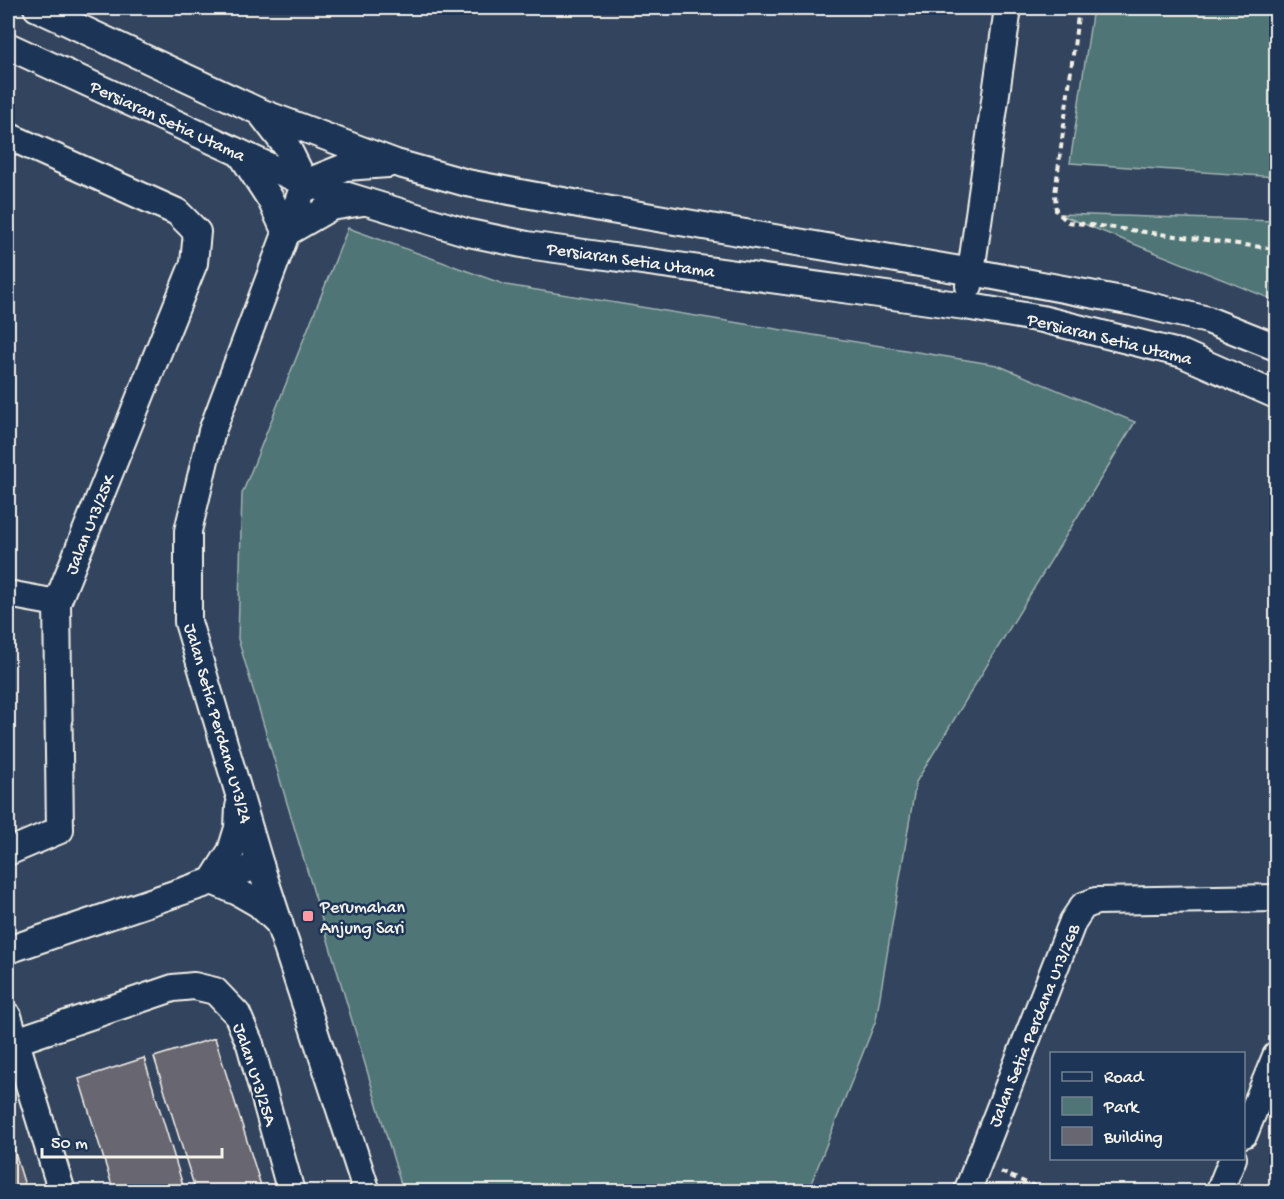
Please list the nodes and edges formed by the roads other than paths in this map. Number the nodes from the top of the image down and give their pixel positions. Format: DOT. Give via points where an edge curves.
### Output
graph roads {
  1 [pos="37,8"];
  2 [pos="1008,8"];
  3 [pos="8,46"];
  4 [pos="260,112"];
  5 [pos="8,136"];
  6 [pos="241,154"];
  7 [pos="396,163"];
  8 [pos="305,183"];
  9 [pos="366,202"];
  10 [pos="286,233"];
  11 [pos="972,272"];
  12 [pos="965,306"];
  13 [pos="1276,347"];
  14 [pos="1276,395"];
  15 [pos="8,594"];
  16 [pos="57,603"];
  17 [pos="239,795"];
  18 [pos="8,852"];
  19 [pos="260,865"];
  20 [pos="212,881"];
  21 [pos="1276,897"];
  22 [pos="279,923"];
  23 [pos="8,950"];
  24 [pos="8,1017"];
  25 [pos="16,1041"];
  26 [pos="1276,1056"];
  27 [pos="1245,1132"];
  28 [pos="1232,1160"];
  29 [pos="1220,1190"];
  30 [pos="62,1191"];
  31 [pos="291,1191"];
  32 [pos="367,1191"];
  33 [pos="967,1191"];
  1 -- 4 [label="street, Persiaran Setia Utama"];
  2 -- 11 [label="street"];
  3 -- 6 [label="street, Persiaran Setia Utama"];
  4 -- 7 [label="street, Persiaran Setia Utama"];
  4 -- 8 [label="street" via="287,147"];
  5 -- 16 [label="street, Jalan U13/25K" via="177,212 197,232 194,263"];
  6 -- 8 [label="street, Persiaran Setia Utama"];
  6 -- 10 [label="street" via="271,200"];
  7 -- 8 [label="street" via="345,167"];
  7 -- 11 [label="street, Persiaran Setia Utama" via="467,183"];
  8 -- 9 [label="street, Persiaran Setia Utama"];
  8 -- 10 [label="street, Jalan Setia Perdana U13/24"];
  9 -- 10 [label="street" via="331,207"];
  9 -- 12 [label="street, Persiaran Setia Utama" via="469,233 527,245"];
  10 -- 17 [label="street, Jalan Setia Perdana U13/24" via="212,431 188,531 188,622"];
  11 -- 12 [label="street"];
  11 -- 13 [label="street, Persiaran Setia Utama" via="1208,320"];
  12 -- 14 [label="street, Persiaran Setia Utama" via="1042,319 1183,354"];
  15 -- 16 [label="street"];
  16 -- 18 [label="street, Jalan U13/25K" via="60,830"];
  17 -- 19 [label="street, Jalan Setia Perdana U13/24"];
  17 -- 20 [label="street" via="238,828 231,851"];
  19 -- 20 [label="street"];
  19 -- 22 [label="street, Jalan Setia Perdana U13/24"];
  20 -- 22 [label="street" via="260,904"];
  20 -- 23 [label="street"];
  21 -- 33 [label="street, Jalan Setia Perdana U13/26B" via="1096,901 1083,906 1073,921"];
  22 -- 32 [label="street, Jalan Setia Perdana U13/24"];
  24 -- 25 [label="street"];
  25 -- 30 [label="street"];
  25 -- 31 [label="street, Jalan U13/25A" via="173,988 194,986 215,991 237,1014 250,1044"];
  26 -- 27 [label="street"];
  28 -- 29 [label="street"];
}
